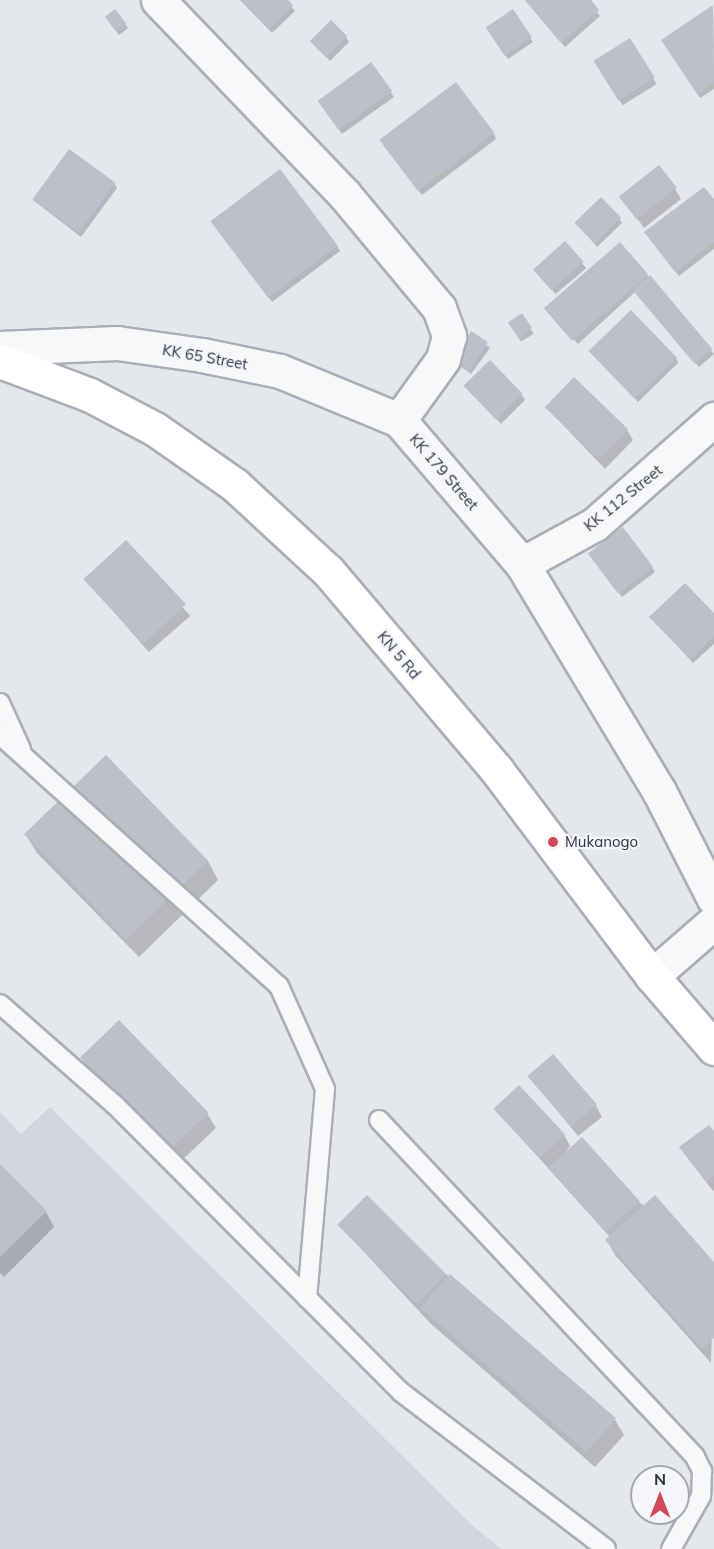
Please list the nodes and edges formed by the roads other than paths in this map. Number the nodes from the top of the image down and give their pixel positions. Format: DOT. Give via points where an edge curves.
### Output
graph roads {
  1 [pos="158,0"];
  2 [pos="0,348"];
  3 [pos="0,361"];
  4 [pos="714,419"];
  5 [pos="399,420"];
  6 [pos="522,564"];
  7 [pos="0,703"];
  8 [pos="0,735"];
  9 [pos="24,756"];
  10 [pos="714,899"];
  11 [pos="714,922"];
  12 [pos="652,976"];
  13 [pos="0,1004"];
  14 [pos="714,1048"];
  15 [pos="379,1120"];
  16 [pos="307,1298"];
  17 [pos="606,1549"];
  18 [pos="671,1549"];
  1 -- 5 [label="street, KK 179 Street" via="344,194 439,308 449,336 443,359"];
  2 -- 5 [label="street, KK 65 Street" via="117,343 201,356 280,371"];
  3 -- 12 [label="main road, KN 5 Rd" via="90,395 154,429 235,485 328,571 496,769"];
  4 -- 6 [label="street, KK 112 Street" via="595,524"];
  5 -- 6 [label="street, KK 179 Street"];
  6 -- 10 [label="street, KK 179 Street" via="659,791"];
  7 -- 9 [label="lane"];
  8 -- 9 [label="lane"];
  9 -- 16 [label="lane" via="279,986 325,1089"];
  11 -- 12 [label="street"];
  12 -- 14 [label="main road, KN 5 Rd"];
  13 -- 16 [label="lane" via="115,1105"];
  15 -- 18 [label="lane" via="695,1457 702,1471 701,1496"];
  16 -- 17 [label="lane" via="401,1392"];
}
